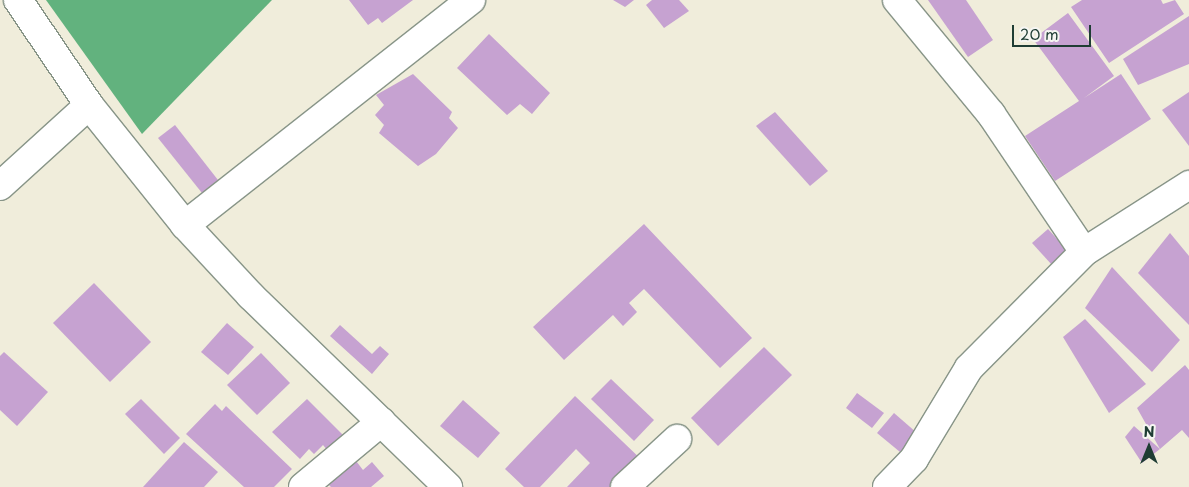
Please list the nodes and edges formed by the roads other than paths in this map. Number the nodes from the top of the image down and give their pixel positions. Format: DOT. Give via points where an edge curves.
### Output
graph roads {
  1 [pos="18,0"];
  2 [pos="471,0"];
  3 [pos="897,0"];
  4 [pos="89,105"];
  5 [pos="1189,185"];
  6 [pos="0,186"];
  7 [pos="185,225"];
  8 [pos="1084,252"];
  9 [pos="381,422"];
  10 [pos="677,439"];
  11 [pos="303,487"];
  12 [pos="448,487"];
  13 [pos="625,487"];
  14 [pos="887,487"];
  1 -- 4 [label="street"];
  2 -- 7 [label="street"];
  3 -- 8 [label="street" via="991,114"];
  4 -- 6 [label="street"];
  4 -- 7 [label="street"];
  5 -- 8 [label="street"];
  7 -- 9 [label="street" via="250,295"];
  8 -- 14 [label="street" via="969,368 914,459"];
  9 -- 11 [label="street"];
  9 -- 12 [label="street"];
  10 -- 13 [label="street"];
}
